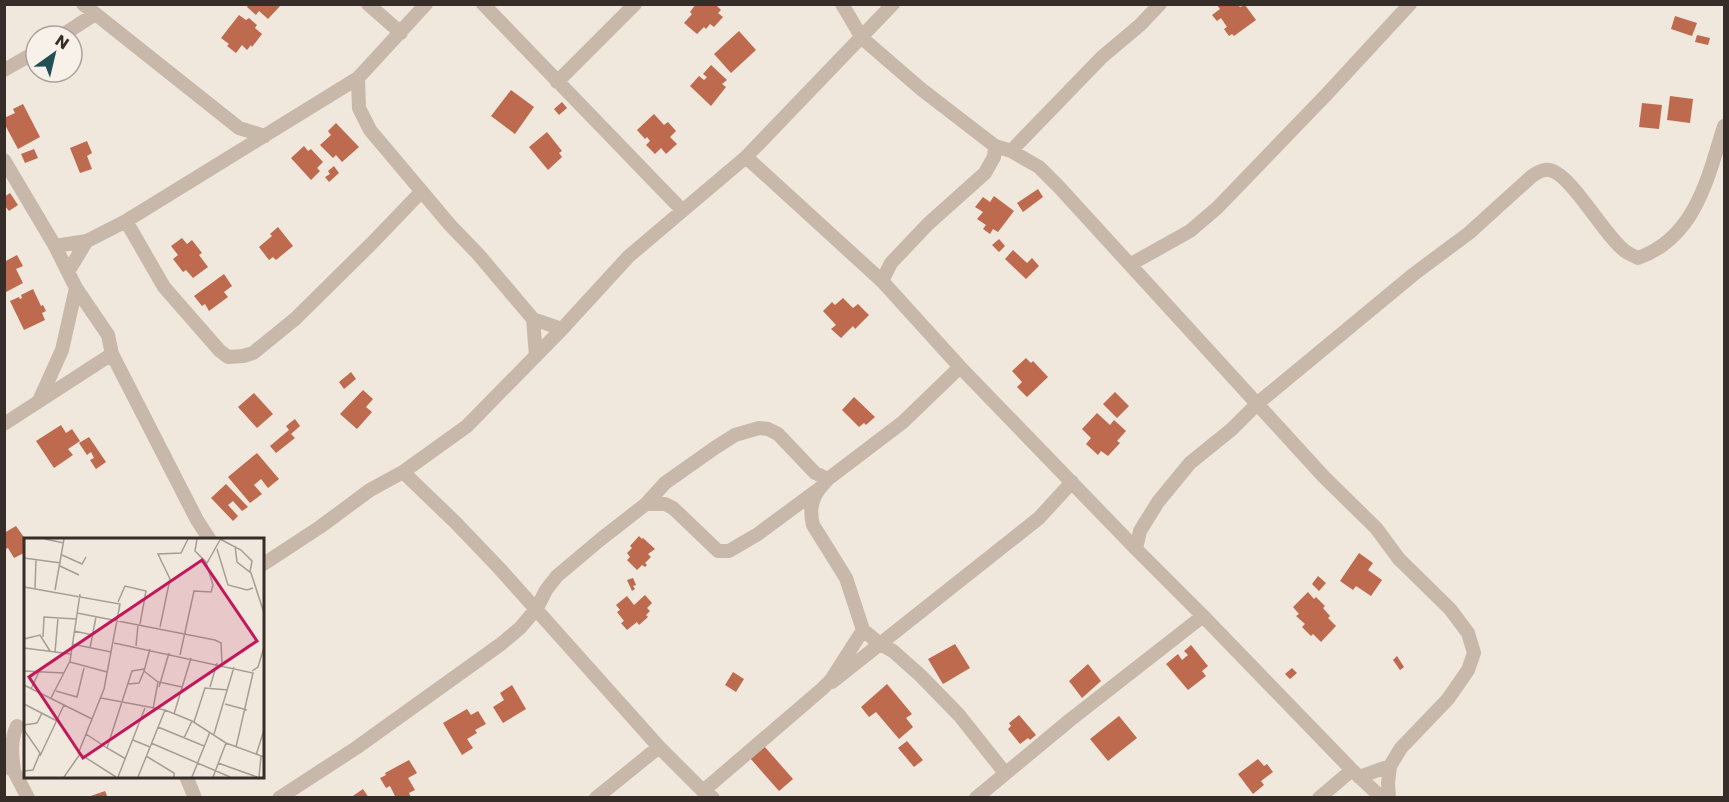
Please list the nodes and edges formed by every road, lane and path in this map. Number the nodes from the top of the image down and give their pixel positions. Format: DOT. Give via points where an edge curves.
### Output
graph roads {
  1 [pos="82,4"];
  2 [pos="368,4"];
  3 [pos="426,4"];
  4 [pos="483,4"];
  5 [pos="635,4"];
  6 [pos="842,4"];
  7 [pos="893,4"];
  8 [pos="1160,4"];
  9 [pos="1410,4"];
  10 [pos="94,14"];
  11 [pos="79,24"];
  12 [pos="402,33"];
  13 [pos="862,38"];
  14 [pos="24,59"];
  15 [pos="4,70"];
  16 [pos="358,78"];
  17 [pos="557,82"];
  18 [pos="1725,126"];
  19 [pos="239,128"];
  20 [pos="265,136"];
  21 [pos="995,146"];
  22 [pos="1011,151"];
  23 [pos="237,153"];
  24 [pos="746,157"];
  25 [pos="4,160"];
  26 [pos="1709,174"];
  27 [pos="1725,175"];
  28 [pos="421,192"];
  29 [pos="682,210"];
  30 [pos="126,221"];
  31 [pos="86,242"];
  32 [pos="55,246"];
  33 [pos="1131,264"];
  34 [pos="68,272"];
  35 [pos="882,281"];
  36 [pos="76,288"];
  37 [pos="533,319"];
  38 [pos="562,329"];
  39 [pos="112,354"];
  40 [pos="536,356"];
  41 [pos="960,367"];
  42 [pos="39,401"];
  43 [pos="1258,403"];
  44 [pos="4,424"];
  45 [pos="403,472"];
  46 [pos="828,479"];
  47 [pos="1072,482"];
  48 [pos="817,490"];
  49 [pos="646,504"];
  50 [pos="209,538"];
  51 [pos="1136,549"];
  52 [pos="264,564"];
  53 [pos="537,608"];
  54 [pos="1203,616"];
  55 [pos="863,630"];
  56 [pos="880,644"];
  57 [pos="822,689"];
  58 [pos="21,724"];
  59 [pos="4,734"];
  60 [pos="659,747"];
  61 [pos="1390,766"];
  62 [pos="9,767"];
  63 [pos="1005,773"];
  64 [pos="1355,773"];
  65 [pos="186,778"];
  66 [pos="708,794"];
  67 [pos="28,798"];
  68 [pos="195,798"];
  69 [pos="279,798"];
  70 [pos="596,798"];
  71 [pos="976,798"];
  72 [pos="1319,798"];
  73 [pos="1382,798"];
  74 [pos="1389,798"];
  1 -- 10 [label="street"];
  2 -- 12 [label="street"];
  3 -- 12 [label="street"];
  4 -- 17 [label="street"];
  5 -- 17 [label="street"];
  6 -- 13 [label="street"];
  7 -- 13 [label="street"];
  8 -- 22 [label="street" via="1101,57"];
  9 -- 33 [label="street" via="1217,208 1190,231"];
  10 -- 11 [label="street"];
  10 -- 19 [label="street"];
  12 -- 16 [label="street"];
  13 -- 21 [label="street"];
  13 -- 24 [label="street"];
  14 -- 15 [label="street"];
  16 -- 20 [label="street"];
  16 -- 28 [label="street" via="359,108 370,130"];
  17 -- 29 [label="street"];
  18 -- 26 [label="street"];
  19 -- 20 [label="street"];
  19 -- 23 [label="street"];
  20 -- 23 [label="street"];
  21 -- 22 [label="street"];
  21 -- 35 [label="street" via="985,173 928,224 891,263"];
  22 -- 33 [label="street" via="1039,167"];
  23 -- 30 [label="street"];
  24 -- 29 [label="street"];
  24 -- 35 [label="street"];
  25 -- 32 [label="street"];
  26 -- 27 [label="street"];
  26 -- 43 [label="street" via="1690,218 1652,253 1638,258 1614,241 1563,178 1551,170 1532,176"];
  28 -- 30 [label="street" via="295,319 253,353 243,356 228,357 220,351 164,287"];
  28 -- 37 [label="street"];
  29 -- 38 [label="street" via="629,256"];
  30 -- 31 [label="street"];
  31 -- 32 [label="street"];
  31 -- 34 [label="street"];
  32 -- 34 [label="street"];
  33 -- 43 [label="street"];
  34 -- 36 [label="street"];
  35 -- 41 [label="street"];
  36 -- 39 [label="street" via="108,335"];
  36 -- 42 [label="street" via="62,350"];
  37 -- 38 [label="street"];
  37 -- 40 [label="street"];
  38 -- 40 [label="street"];
  39 -- 42 [label="street"];
  39 -- 50 [label="street"];
  40 -- 45 [label="street" via="467,426"];
  41 -- 46 [label="street" via="903,422"];
  41 -- 47 [label="street"];
  42 -- 44 [label="street"];
  43 -- 51 [label="street" via="1190,463 1158,502 1140,531"];
  43 -- 61 [label="street" via="1468,633 1474,654 1468,670"];
  45 -- 52 [label="street" via="370,490"];
  45 -- 53 [label="street"];
  46 -- 48 [label="street"];
  46 -- 49 [label="street" via="815,473 778,434 759,428 735,435 716,447 664,483"];
  47 -- 51 [label="street"];
  47 -- 56 [label="street" via="1039,518"];
  48 -- 49 [label="street" via="729,551 718,551 673,508"];
  48 -- 55 [label="street" via="811,505 813,525 846,578"];
  49 -- 53 [label="street" via="557,576"];
  51 -- 54 [label="street"];
  53 -- 60 [label="street"];
  53 -- 69 [label="street" via="501,644"];
  54 -- 63 [label="street"];
  54 -- 64 [label="street"];
  55 -- 56 [label="street"];
  55 -- 57 [label="street"];
  56 -- 57 [label="street"];
  56 -- 63 [label="street" via="921,676 959,715"];
  57 -- 66 [label="street"];
  58 -- 59 [label="street"];
  58 -- 62 [label="street" via="12,737"];
  60 -- 66 [label="street"];
  60 -- 70 [label="street"];
  61 -- 64 [label="street"];
  61 -- 74 [label="street"];
  62 -- 67 [label="street"];
  63 -- 71 [label="street"];
  64 -- 72 [label="street"];
  64 -- 73 [label="street"];
  65 -- 68 [label="street"];
}
